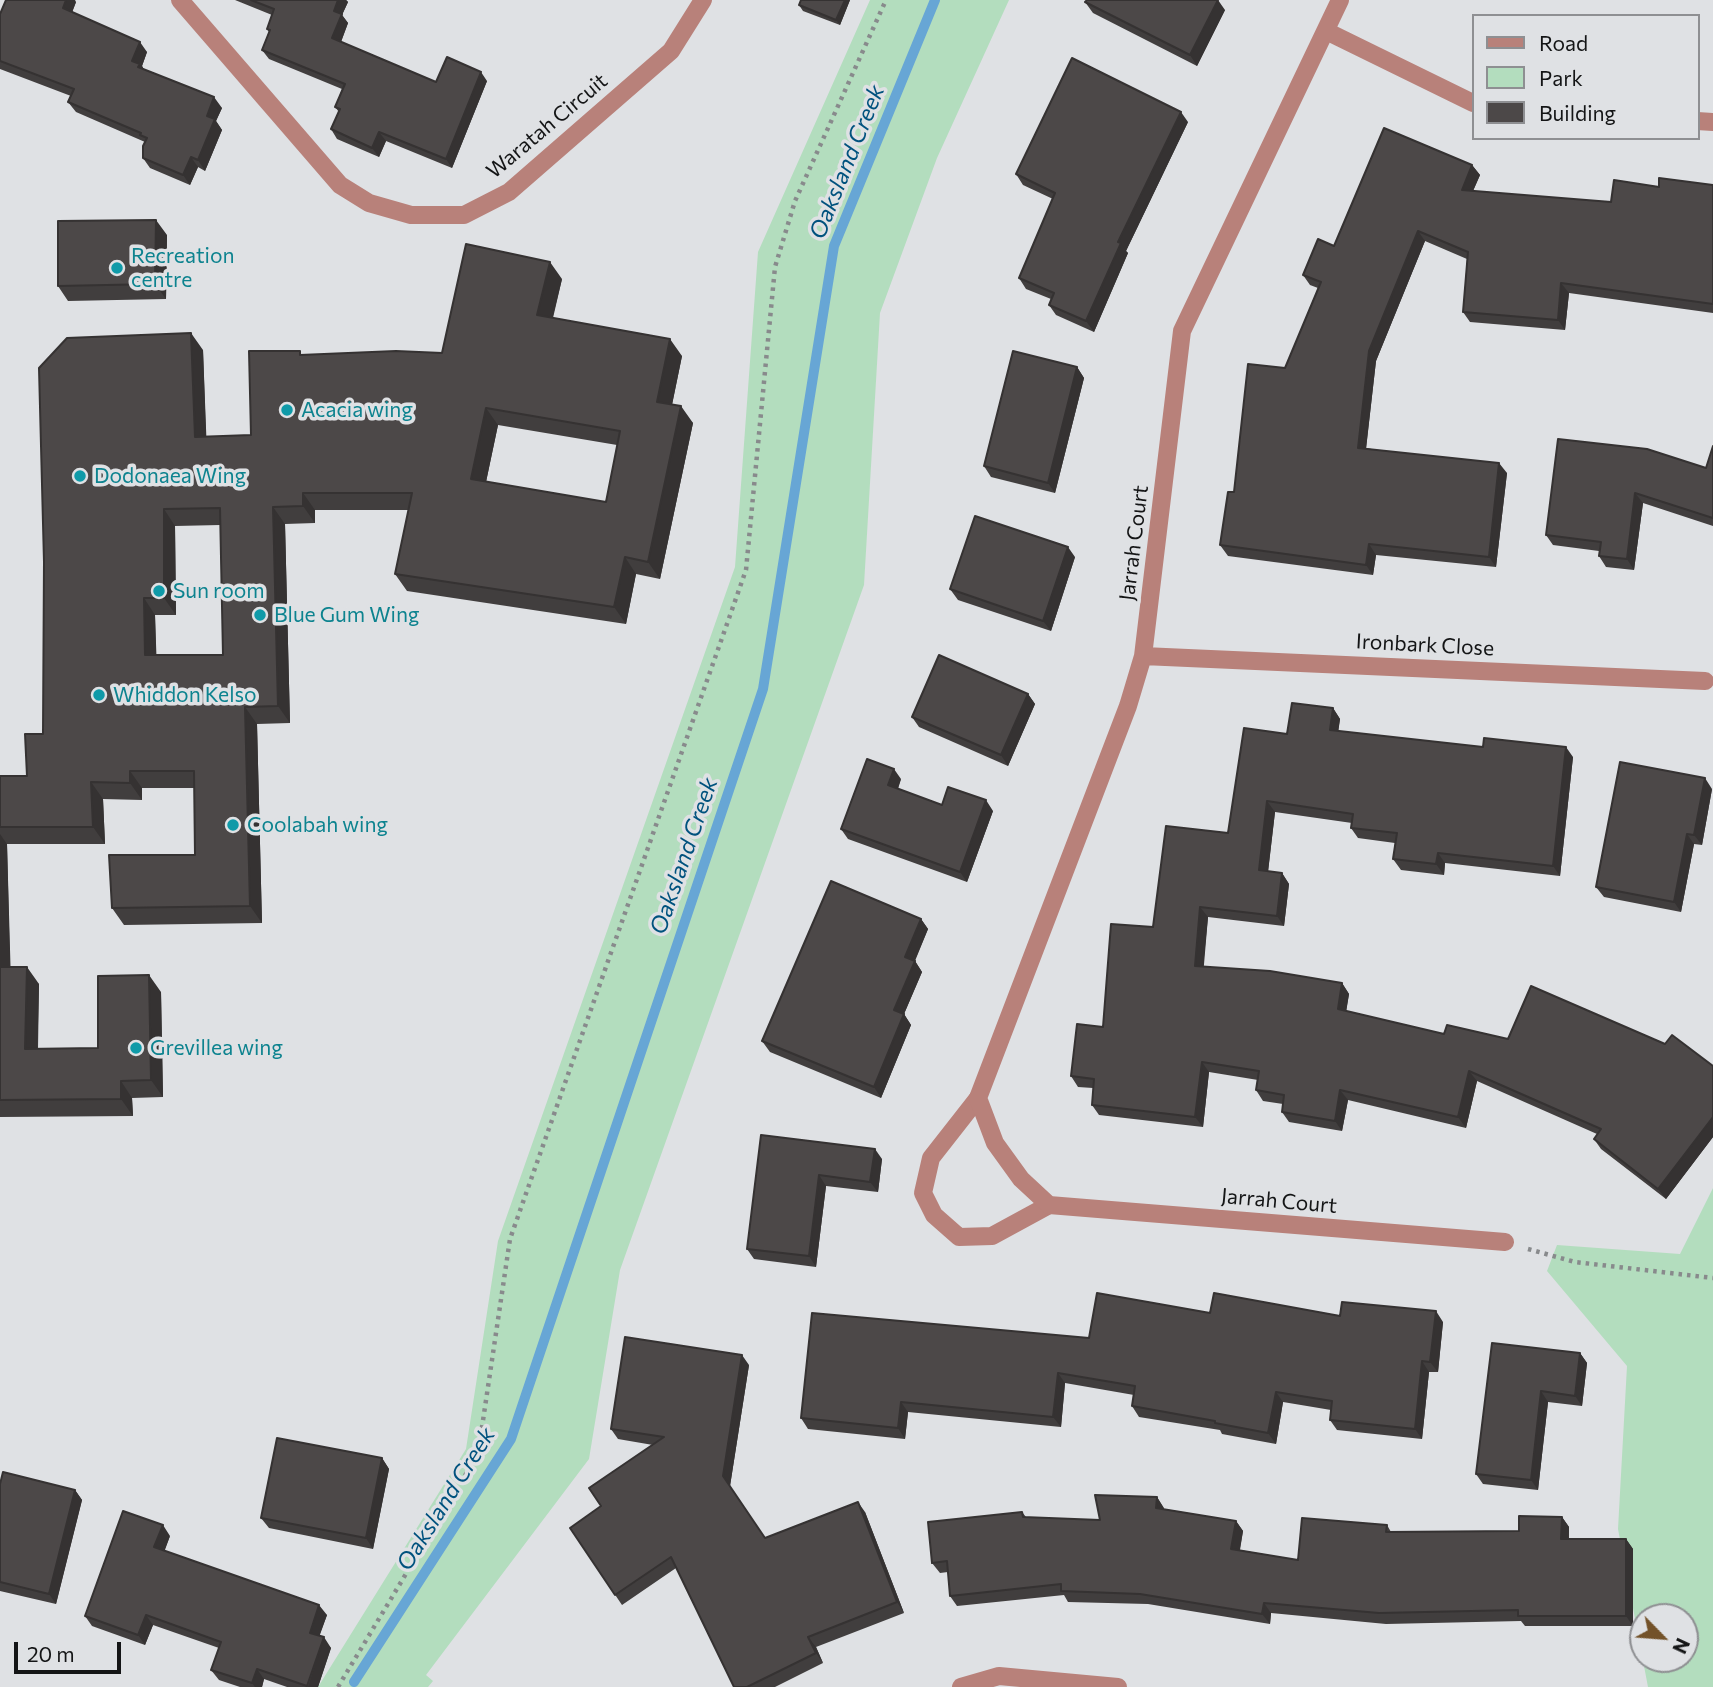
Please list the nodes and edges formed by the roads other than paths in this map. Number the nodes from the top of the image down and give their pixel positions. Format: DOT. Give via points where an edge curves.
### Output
graph roads {
  1 [pos="180,0"];
  2 [pos="703,0"];
  3 [pos="1340,0"];
  4 [pos="1326,32"];
  5 [pos="1472,103"];
  6 [pos="1143,656"];
  7 [pos="1704,681"];
  8 [pos="978,1098"];
  9 [pos="1049,1205"];
  10 [pos="1505,1242"];
  11 [pos="961,1687"];
  12 [pos="1118,1687"];
  1 -- 2 [label="street, Waratah Circuit" via="340,185 369,203 411,215 464,215 509,192 671,51"];
  3 -- 4 [label="street, Jarrah Court"];
  4 -- 5 [label="street"];
  4 -- 6 [label="street, Jarrah Court" via="1182,331"];
  6 -- 7 [label="street, Ironbark Close"];
  6 -- 8 [label="street, Jarrah Court"];
  8 -- 9 [label="street" via="995,1143 1021,1179"];
  8 -- 9 [label="street, Jarrah Court" via="931,1158 923,1193 934,1215 958,1237 992,1236"];
  9 -- 10 [label="street, Jarrah Court"];
  11 -- 12 [label="street" via="999,1676"];
}
